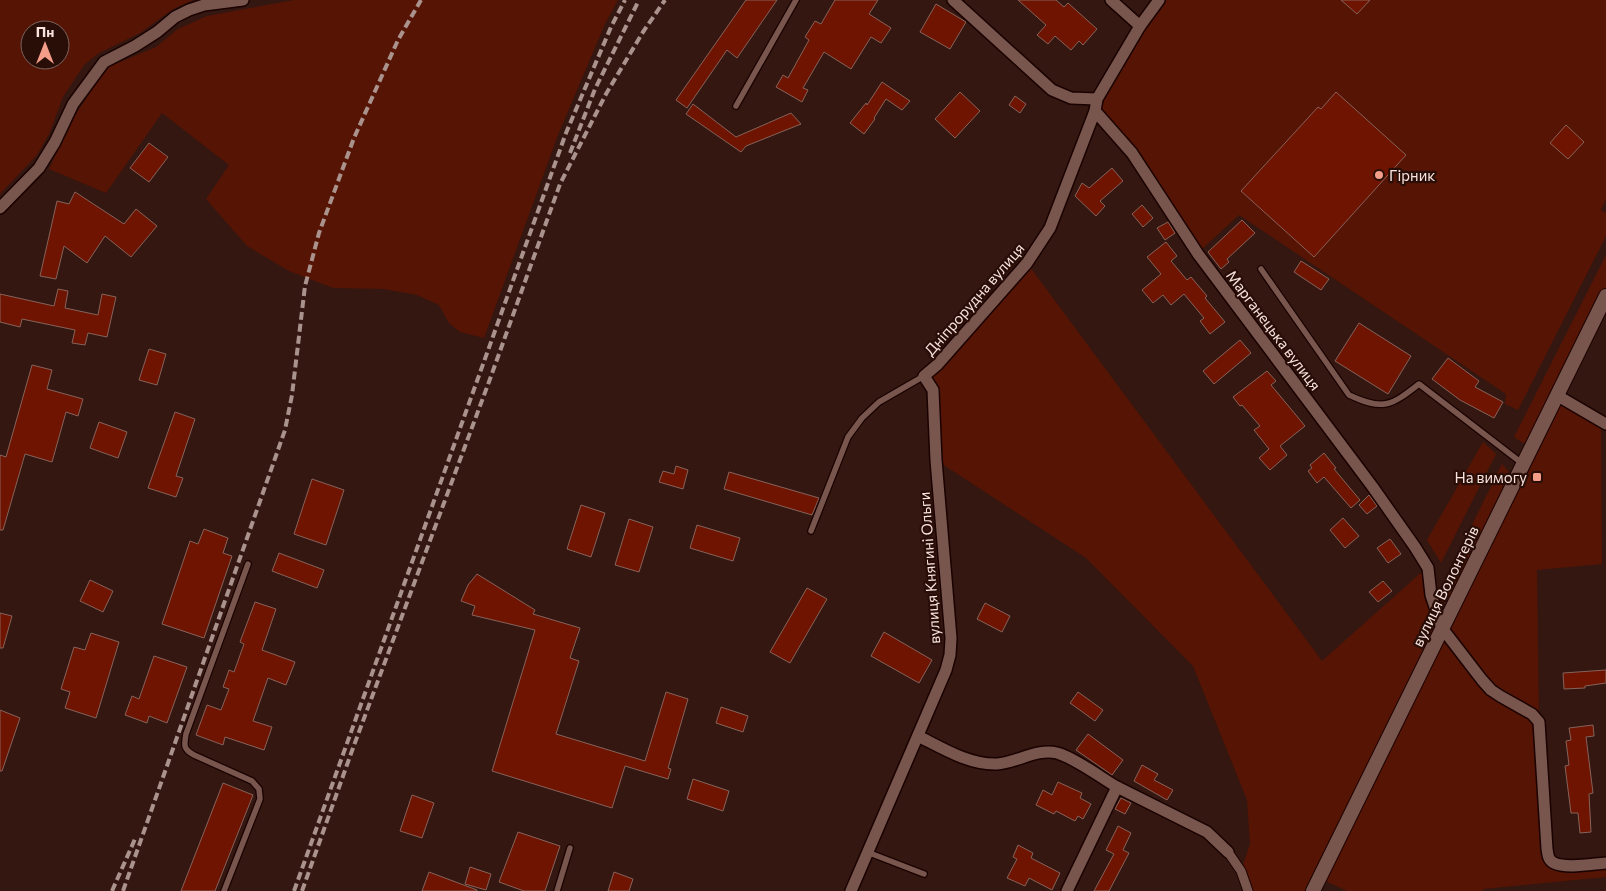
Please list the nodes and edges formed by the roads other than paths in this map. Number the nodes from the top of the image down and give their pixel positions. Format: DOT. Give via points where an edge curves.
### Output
graph roads {
  1 [pos="243,0"];
  2 [pos="796,0"];
  3 [pos="953,0"];
  4 [pos="1111,0"];
  5 [pos="1159,0"];
  6 [pos="1140,26"];
  7 [pos="1097,99"];
  8 [pos="736,106"];
  9 [pos="1095,111"];
  10 [pos="0,208"];
  11 [pos="1261,269"];
  12 [pos="1604,305"];
  13 [pos="924,376"];
  14 [pos="1558,396"];
  15 [pos="1606,424"];
  16 [pos="1524,464"];
  17 [pos="811,531"];
  18 [pos="248,564"];
  19 [pos="1442,628"];
  20 [pos="918,736"];
  21 [pos="1116,787"];
  22 [pos="570,848"];
  23 [pos="868,852"];
  24 [pos="1228,852"];
  25 [pos="1606,864"];
  26 [pos="924,874"];
  27 [pos="224,891"];
  28 [pos="557,891"];
  29 [pos="851,891"];
  30 [pos="1066,891"];
  31 [pos="1248,891"];
  32 [pos="1313,891"];
  1 -- 10 [label="street" via="189,10 135,46 104,62 73,104 40,168"];
  2 -- 8 [label="lane"];
  3 -- 7 [label="street" via="1052,90 1071,98"];
  4 -- 6 [label="street"];
  5 -- 6 [label="street, Дніпрорудна вулиця"];
  6 -- 7 [label="street, Дніпрорудна вулиця"];
  7 -- 9 [label="street, Дніпрорудна вулиця"];
  9 -- 13 [label="street, Дніпрорудна вулиця" via="1050,228 1041,242 1027,263 937,366"];
  9 -- 19 [label="street, Марганецька вулиця" via="1132,153 1198,254 1372,486 1428,568 1431,595"];
  11 -- 16 [label="lane" via="1349,395 1366,403 1384,405 1400,399 1420,384"];
  12 -- 14 [label="street, вулиця Волонтерів"];
  13 -- 17 [label="lane" via="879,402 848,437"];
  13 -- 20 [label="street, вулиця Княгині Ольги" via="933,390 951,638 946,670"];
  14 -- 15 [label="street"];
  14 -- 16 [label="street, вулиця Волонтерів"];
  16 -- 19 [label="street, вулиця Волонтерів"];
  18 -- 27 [label="lane" via="184,744 187,751 252,781 259,789 260,799"];
  19 -- 25 [label="street" via="1491,690 1532,714 1539,722 1548,858 1554,863 1572,865"];
  19 -- 32 [label="street, вулиця Волонтерів"];
  20 -- 21 [label="street" via="978,762 997,764 1055,752"];
  20 -- 23 [label="street, вулиця Княгині Ольги"];
  21 -- 24 [label="street" via="1207,832"];
  21 -- 30 [label="street"];
  22 -- 28 [label="lane"];
  23 -- 26 [label="lane"];
  23 -- 29 [label="street, вулиця Княгині Ольги"];
  24 -- 31 [label="street" via="1241,871"];
}
